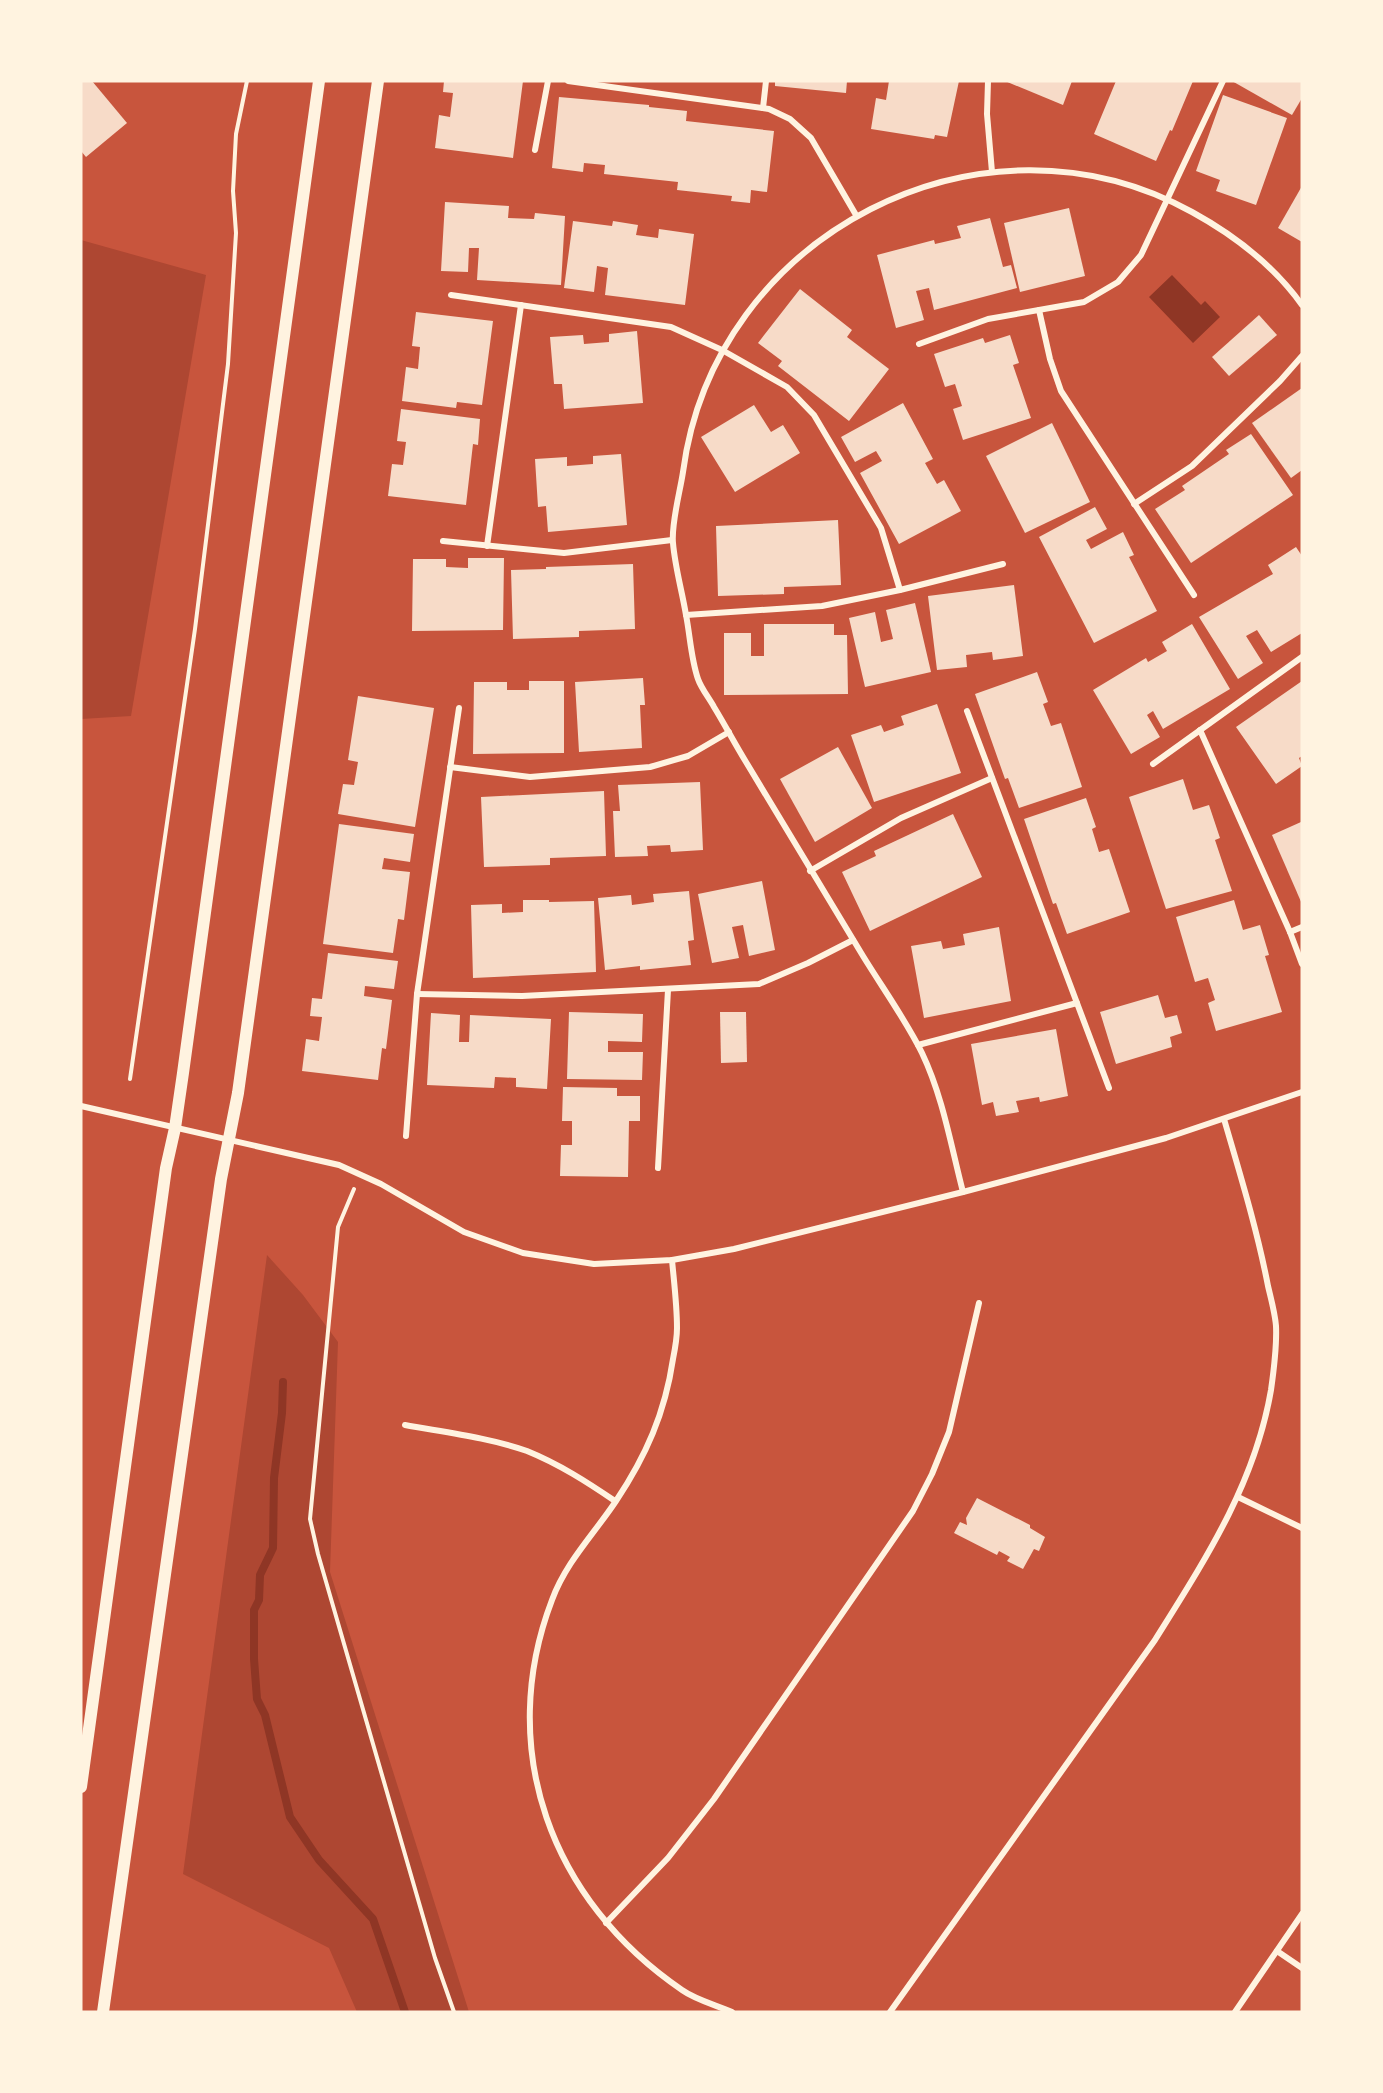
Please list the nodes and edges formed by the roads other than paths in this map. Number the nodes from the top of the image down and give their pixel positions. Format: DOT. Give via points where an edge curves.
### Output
graph roads {
  1 [pos="319,81"];
  2 [pos="378,81"];
  3 [pos="548,81"];
  4 [pos="568,81"];
  5 [pos="766,81"];
  6 [pos="988,81"];
  7 [pos="1223,81"];
  8 [pos="763,108"];
  9 [pos="535,150"];
  10 [pos="992,172"];
  11 [pos="1167,200"];
  12 [pos="856,215"];
  13 [pos="451,295"];
  14 [pos="521,305"];
  15 [pos="1302,305"];
  16 [pos="1039,310"];
  17 [pos="919,344"];
  18 [pos="722,350"];
  19 [pos="1302,356"];
  20 [pos="1134,504"];
  21 [pos="672,540"];
  22 [pos="443,541"];
  23 [pos="487,546"];
  24 [pos="1004,564"];
  25 [pos="900,590"];
  26 [pos="1194,595"];
  27 [pos="686,615"];
  28 [pos="1302,657"];
  29 [pos="459,708"];
  30 [pos="967,711"];
  31 [pos="1200,730"];
  32 [pos="729,732"];
  33 [pos="1153,764"];
  34 [pos="450,766"];
  35 [pos="992,778"];
  36 [pos="810,871"];
  37 [pos="1302,927"];
  38 [pos="1290,932"];
  39 [pos="853,940"];
  40 [pos="1302,964"];
  41 [pos="668,990"];
  42 [pos="417,994"];
  43 [pos="1077,1003"];
  44 [pos="918,1045"];
  45 [pos="1109,1088"];
  46 [pos="1302,1092"];
  47 [pos="81,1106"];
  48 [pos="1224,1119"];
  49 [pos="175,1128"];
  50 [pos="406,1136"];
  51 [pos="228,1141"];
  52 [pos="658,1168"];
  53 [pos="963,1192"];
  54 [pos="672,1260"];
  55 [pos="979,1303"];
  56 [pos="405,1425"];
  57 [pos="1238,1497"];
  58 [pos="615,1501"];
  59 [pos="1302,1528"];
  60 [pos="81,1786"];
  61 [pos="1302,1914"];
  62 [pos="606,1923"];
  63 [pos="1277,1950"];
  64 [pos="1302,1968"];
  65 [pos="103,2012"];
  66 [pos="732,2012"];
  67 [pos="890,2012"];
  68 [pos="1235,2012"];
  1 -- 49 [label="main road"];
  2 -- 51 [label="main road" via="238,1093"];
  3 -- 9 [label="street"];
  4 -- 8 [label="street"];
  5 -- 8 [label="street"];
  6 -- 10 [label="street"];
  7 -- 11 [label="street"];
  8 -- 12 [label="street" via="790,119 811,138"];
  10 -- 11 [label="street" via="1040,170 1085,175 1132,186"];
  10 -- 12 [label="street" via="920,187"];
  11 -- 15 [label="street" via="1218,226 1259,258"];
  11 -- 16 [label="street" via="1141,255 1118,282 1084,302"];
  12 -- 18 [label="street" via="780,273 748,310"];
  13 -- 14 [label="street"];
  14 -- 18 [label="street" via="671,327"];
  14 -- 23 [label="street"];
  16 -- 17 [label="street" via="988,319"];
  16 -- 20 [label="street" via="1061,390"];
  18 -- 21 [label="street" via="703,392 686,447"];
  18 -- 25 [label="street" via="787,387 814,415 881,528"];
  19 -- 20 [label="street" via="1192,466"];
  20 -- 26 [label="street"];
  21 -- 23 [label="street" via="564,553"];
  21 -- 27 [label="street"];
  22 -- 23 [label="street"];
  24 -- 25 [label="street"];
  25 -- 27 [label="street" via="822,606"];
  27 -- 32 [label="street" via="698,680"];
  28 -- 31 [label="street"];
  29 -- 34 [label="street"];
  30 -- 35 [label="street"];
  31 -- 33 [label="street"];
  31 -- 38 [label="street"];
  32 -- 34 [label="street" via="688,756 650,766 530,777"];
  32 -- 36 [label="street"];
  34 -- 42 [label="street"];
  35 -- 36 [label="street" via="902,818"];
  35 -- 43 [label="street"];
  36 -- 39 [label="street"];
  37 -- 38 [label="street"];
  38 -- 40 [label="street"];
  39 -- 41 [label="street" via="759,984"];
  39 -- 44 [label="street"];
  41 -- 42 [label="street" via="522,996"];
  41 -- 52 [label="street"];
  42 -- 50 [label="street"];
  43 -- 44 [label="street"];
  43 -- 45 [label="street"];
  44 -- 53 [label="street" via="939,1096"];
  46 -- 48 [label="street"];
  47 -- 49 [label="street"];
  48 -- 53 [label="street"];
  48 -- 57 [label="street" via="1260,1245 1276,1326 1266,1419"];
  49 -- 51 [label="street"];
  49 -- 60 [label="main road" via="166,1168"];
  51 -- 54 [label="street" via="339,1165 381,1184 464,1232 524,1253 594,1264"];
  51 -- 65 [label="main road"];
  53 -- 54 [label="street" via="734,1249"];
  54 -- 58 [label="street" via="677,1329 669,1387 648,1447"];
  55 -- 62 [label="street" via="949,1432 913,1511 714,1799 668,1858"];
  56 -- 58 [label="street" via="526,1451 574,1473"];
  57 -- 59 [label="street"];
  57 -- 67 [label="street" via="1155,1640"];
  58 -- 62 [label="street" via="576,1553 552,1599 534,1662 529,1715 533,1772 547,1823 570,1872"];
  61 -- 63 [label="street"];
  62 -- 66 [label="street" via="683,1991"];
  63 -- 64 [label="street"];
  63 -- 68 [label="street"];
}
